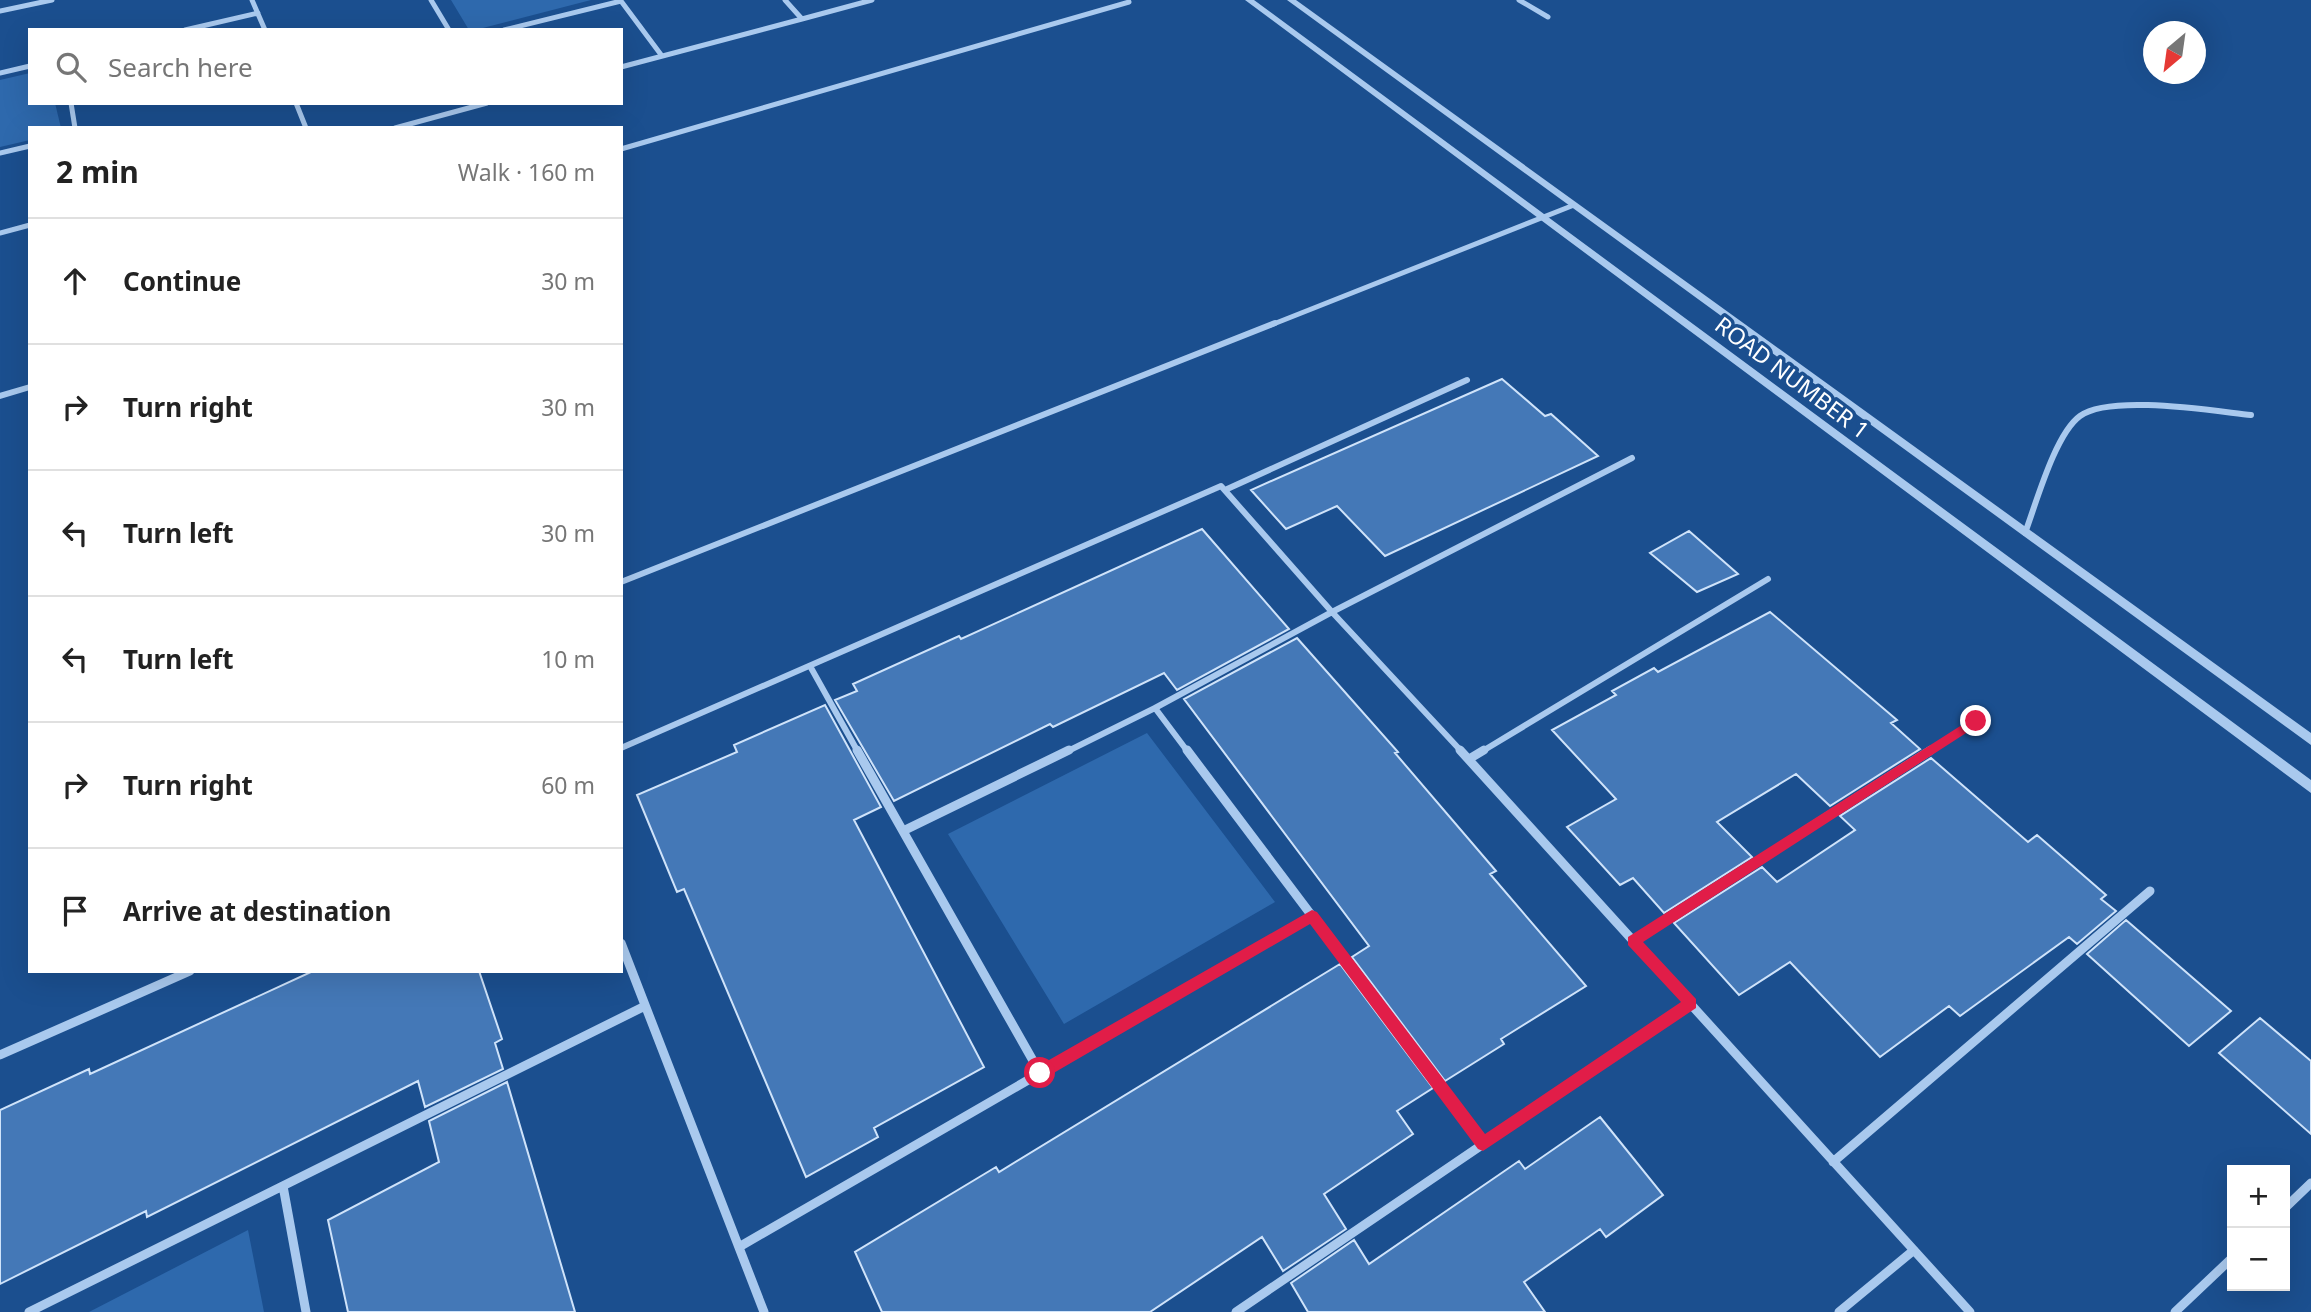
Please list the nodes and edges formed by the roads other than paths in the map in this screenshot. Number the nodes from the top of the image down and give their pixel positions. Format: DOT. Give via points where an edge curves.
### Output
graph roads {
  1 [pos="52,0"];
  2 [pos="252,0"];
  3 [pos="431,0"];
  4 [pos="620,0"];
  5 [pos="785,0"];
  6 [pos="872,0"];
  7 [pos="1249,0"];
  8 [pos="1291,0"];
  9 [pos="1520,0"];
  10 [pos="1129,2"];
  11 [pos="0,11"];
  12 [pos="258,13"];
  13 [pos="1548,17"];
  14 [pos="802,19"];
  15 [pos="194,28"];
  16 [pos="264,28"];
  17 [pos="448,28"];
  18 [pos="512,28"];
  19 [pos="662,56"];
  20 [pos="28,66"];
  21 [pos="623,66"];
  22 [pos="0,73"];
  23 [pos="71,105"];
  24 [pos="297,105"];
  25 [pos="479,105"];
  26 [pos="75,126"];
  27 [pos="305,126"];
  28 [pos="402,126"];
  29 [pos="28,146"];
  30 [pos="623,148"];
  31 [pos="0,153"];
  32 [pos="1574,205"];
  33 [pos="1544,218"];
  34 [pos="28,226"];
  35 [pos="0,233"];
  36 [pos="1467,380"];
  37 [pos="28,388"];
  38 [pos="0,396"];
  39 [pos="2251,415"];
  40 [pos="1632,458"];
  41 [pos="1225,490"];
  42 [pos="2025,533"];
  43 [pos="1768,579"];
  44 [pos="623,581"];
  45 [pos="1332,612"];
  46 [pos="810,666"];
  47 [pos="1155,708"];
  48 [pos="1976,721"];
  49 [pos="2311,740"];
  50 [pos="623,747"];
  51 [pos="1469,759"];
  52 [pos="2311,787"];
  53 [pos="904,831"];
  54 [pos="2150,891"];
  55 [pos="1312,916"];
  56 [pos="1633,941"];
  57 [pos="623,948"];
  58 [pos="185,973"];
  59 [pos="1691,1003"];
  60 [pos="645,1006"];
  61 [pos="0,1055"];
  62 [pos="1040,1073"];
  63 [pos="1483,1143"];
  64 [pos="1833,1161"];
  65 [pos="2311,1183"];
  66 [pos="283,1186"];
  67 [pos="2290,1203"];
  68 [pos="739,1247"];
  69 [pos="1914,1251"];
  70 [pos="2227,1263"];
  71 [pos="29,1312"];
  72 [pos="306,1312"];
  73 [pos="764,1312"];
  74 [pos="1236,1312"];
  75 [pos="1839,1312"];
  76 [pos="1970,1312"];
  77 [pos="2175,1312"];
  1 -- 11 [label="street"];
  2 -- 12 [label="street"];
  3 -- 17 [label="street"];
  4 -- 18 [label="street"];
  4 -- 19 [label="street"];
  5 -- 14 [label="street"];
  6 -- 14 [label="street"];
  7 -- 33 [label="street, ROAD NUMBER 1"];
  8 -- 32 [label="street, ROAD NUMBER 1"];
  9 -- 13 [label="street"];
  10 -- 30 [label="street"];
  12 -- 15 [label="street"];
  12 -- 16 [label="street"];
  14 -- 19 [label="street"];
  19 -- 21 [label="street"];
  20 -- 22 [label="street"];
  23 -- 26 [label="street"];
  24 -- 27 [label="street"];
  25 -- 28 [label="street"];
  29 -- 31 [label="street"];
  32 -- 33 [label="street"];
  32 -- 42 [label="street, ROAD NUMBER 1"];
  33 -- 44 [label="street"];
  33 -- 52 [label="street, ROAD NUMBER 1"];
  34 -- 35 [label="street"];
  36 -- 41 [label="street"];
  37 -- 38 [label="street"];
  39 -- 42 [label="street" via="2142,406 2102,407 2080,415 2064,435"];
  40 -- 45 [label="street"];
  41 -- 45 [label="street"];
  41 -- 46 [label="street" via="1221,486"];
  42 -- 49 [label="street, ROAD NUMBER 1"];
  43 -- 51 [label="street"];
  45 -- 47 [label="street"];
  45 -- 51 [label="street"];
  46 -- 50 [label="street"];
  46 -- 53 [label="street"];
  47 -- 53 [label="street"];
  47 -- 55 [label="street"];
  48 -- 56 [label="street"];
  51 -- 56 [label="street"];
  53 -- 62 [label="street"];
  54 -- 64 [label="street"];
  55 -- 62 [label="street"];
  55 -- 63 [label="street"];
  56 -- 59 [label="street"];
  57 -- 60 [label="street"];
  58 -- 61 [label="street"];
  59 -- 63 [label="street"];
  59 -- 64 [label="street"];
  60 -- 66 [label="street"];
  60 -- 68 [label="street"];
  62 -- 68 [label="street"];
  63 -- 74 [label="street"];
  64 -- 69 [label="street"];
  65 -- 67 [label="street"];
  66 -- 71 [label="street"];
  66 -- 72 [label="street"];
  68 -- 73 [label="street"];
  69 -- 75 [label="street"];
  69 -- 76 [label="street"];
  70 -- 77 [label="street"];
}
